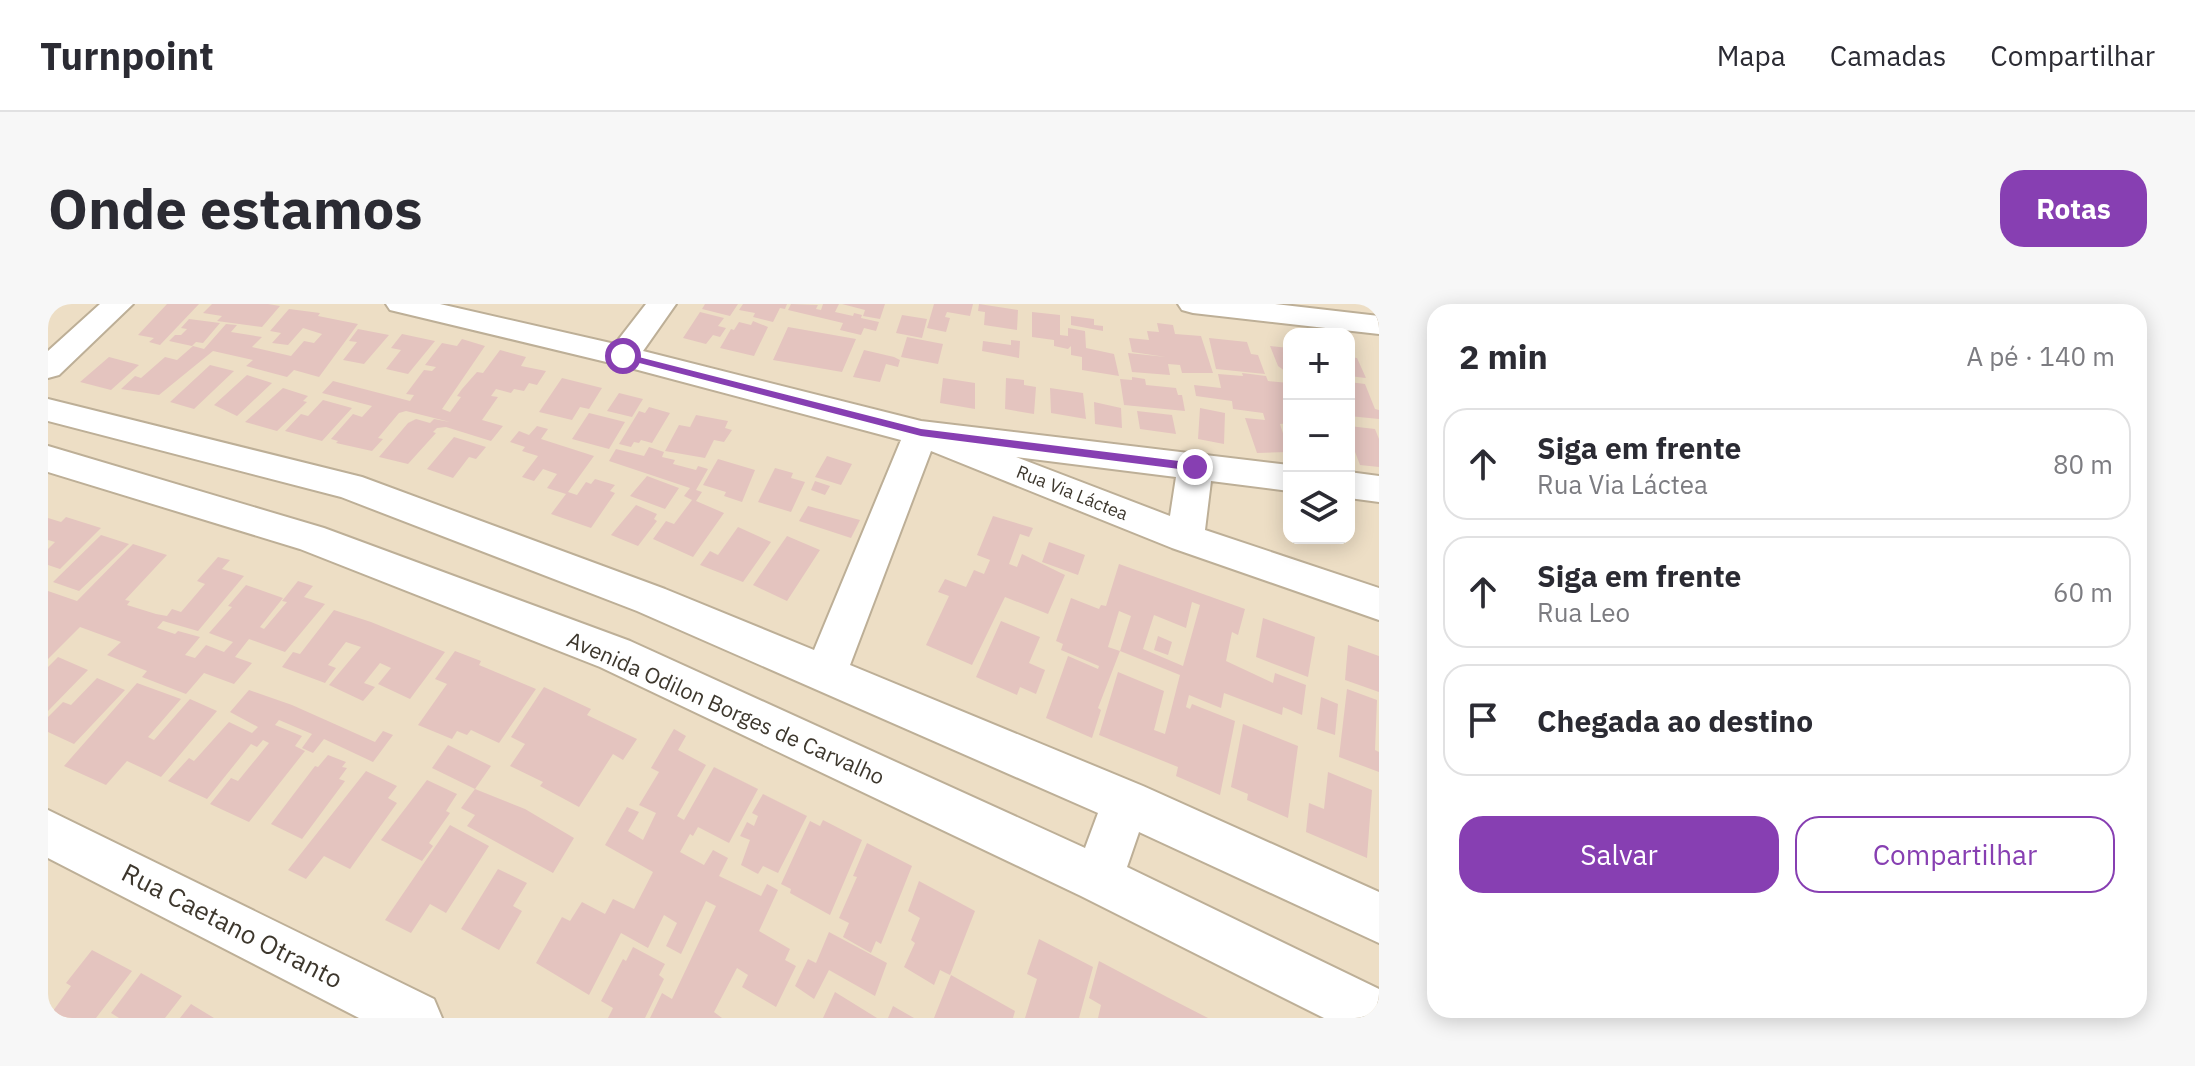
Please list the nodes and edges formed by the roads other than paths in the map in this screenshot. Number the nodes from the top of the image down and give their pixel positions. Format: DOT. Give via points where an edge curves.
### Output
graph roads {
  1 [pos="118,304"];
  2 [pos="401,304"];
  3 [pos="661,304"];
  4 [pos="1193,304"];
  5 [pos="1379,325"];
  6 [pos="623,356"];
  7 [pos="48,368"];
  8 [pos="48,410"];
  9 [pos="97,420"];
  10 [pos="921,433"];
  11 [pos="51,459"];
  12 [pos="1195,467"];
  13 [pos="1283,477"];
  14 [pos="1355,486"];
  15 [pos="1379,489"];
  16 [pos="1185,538"];
  17 [pos="651,600"];
  18 [pos="1379,604"];
  19 [pos="615,654"];
  20 [pos="826,673"];
  21 [pos="1126,802"];
  22 [pos="48,833"];
  23 [pos="1098,879"];
  24 [pos="1379,918"];
  25 [pos="1379,1017"];
  26 [pos="415,1018"];
  1 -- 7 [label="street"];
  2 -- 6 [label="street, Rua Via Láctea"];
  3 -- 6 [label="street"];
  4 -- 5 [label="street"];
  6 -- 10 [label="street, Rua Via Láctea"];
  8 -- 9 [label="street"];
  9 -- 11 [label="street"];
  9 -- 17 [label="street" via="349,486"];
  10 -- 12 [label="street"];
  10 -- 16 [label="street, Rua Via Láctea"];
  10 -- 20 [label="street"];
  11 -- 19 [label="street, Avenida Odilon Borges de Carvalho" via="311,538"];
  12 -- 13 [label="street"];
  12 -- 16 [label="street"];
  14 -- 15 [label="street"];
  16 -- 18 [label="street, Rua Via Láctea"];
  17 -- 19 [label="street"];
  17 -- 20 [label="street"];
  19 -- 23 [label="street, Avenida Odilon Borges de Carvalho"];
  20 -- 21 [label="street"];
  21 -- 23 [label="street"];
  21 -- 24 [label="street"];
  22 -- 26 [label="street, Rua Caetano Otranto"];
  23 -- 25 [label="street, Avenida Odilon Borges de Carvalho"];
}
